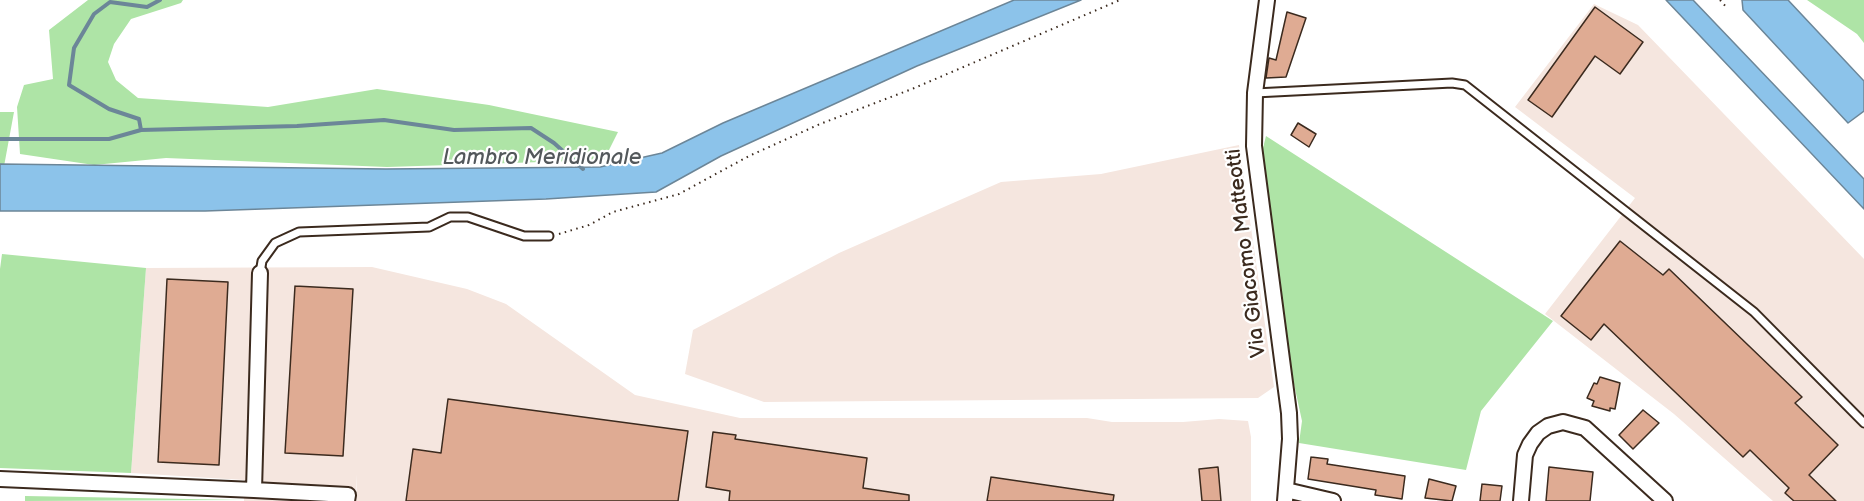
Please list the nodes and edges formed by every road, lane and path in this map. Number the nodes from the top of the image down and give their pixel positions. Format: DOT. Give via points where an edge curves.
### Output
graph roads {
  1 [pos="1120,0"];
  2 [pos="1267,0"];
  3 [pos="1720,0"];
  4 [pos="1728,9"];
  5 [pos="1255,93"];
  6 [pos="549,236"];
  7 [pos="260,273"];
  8 [pos="1864,423"];
  9 [pos="0,479"];
  10 [pos="254,490"];
  11 [pos="1286,495"];
  12 [pos="347,501"];
  13 [pos="1333,501"];
  14 [pos="1521,501"];
  15 [pos="1665,501"];
  1 -- 6 [label="path" via="820,124 679,194"];
  2 -- 5 [label="street, Via Giacomo Matteotti"];
  3 -- 4 [label="path"];
  5 -- 8 [label="lane" via="1465,85 1754,312"];
  5 -- 11 [label="street, Via Giacomo Matteotti" via="1254,146 1288,413"];
  6 -- 7 [label="lane" via="524,236 468,217 450,218 429,227 299,232 275,243 262,261"];
  7 -- 10 [label="street"];
  9 -- 10 [label="street"];
  10 -- 12 [label="street" via="348,495"];
  11 -- 13 [label="street"];
  14 -- 15 [label="street" via="1530,444 1548,426 1563,422 1585,428"];
}
